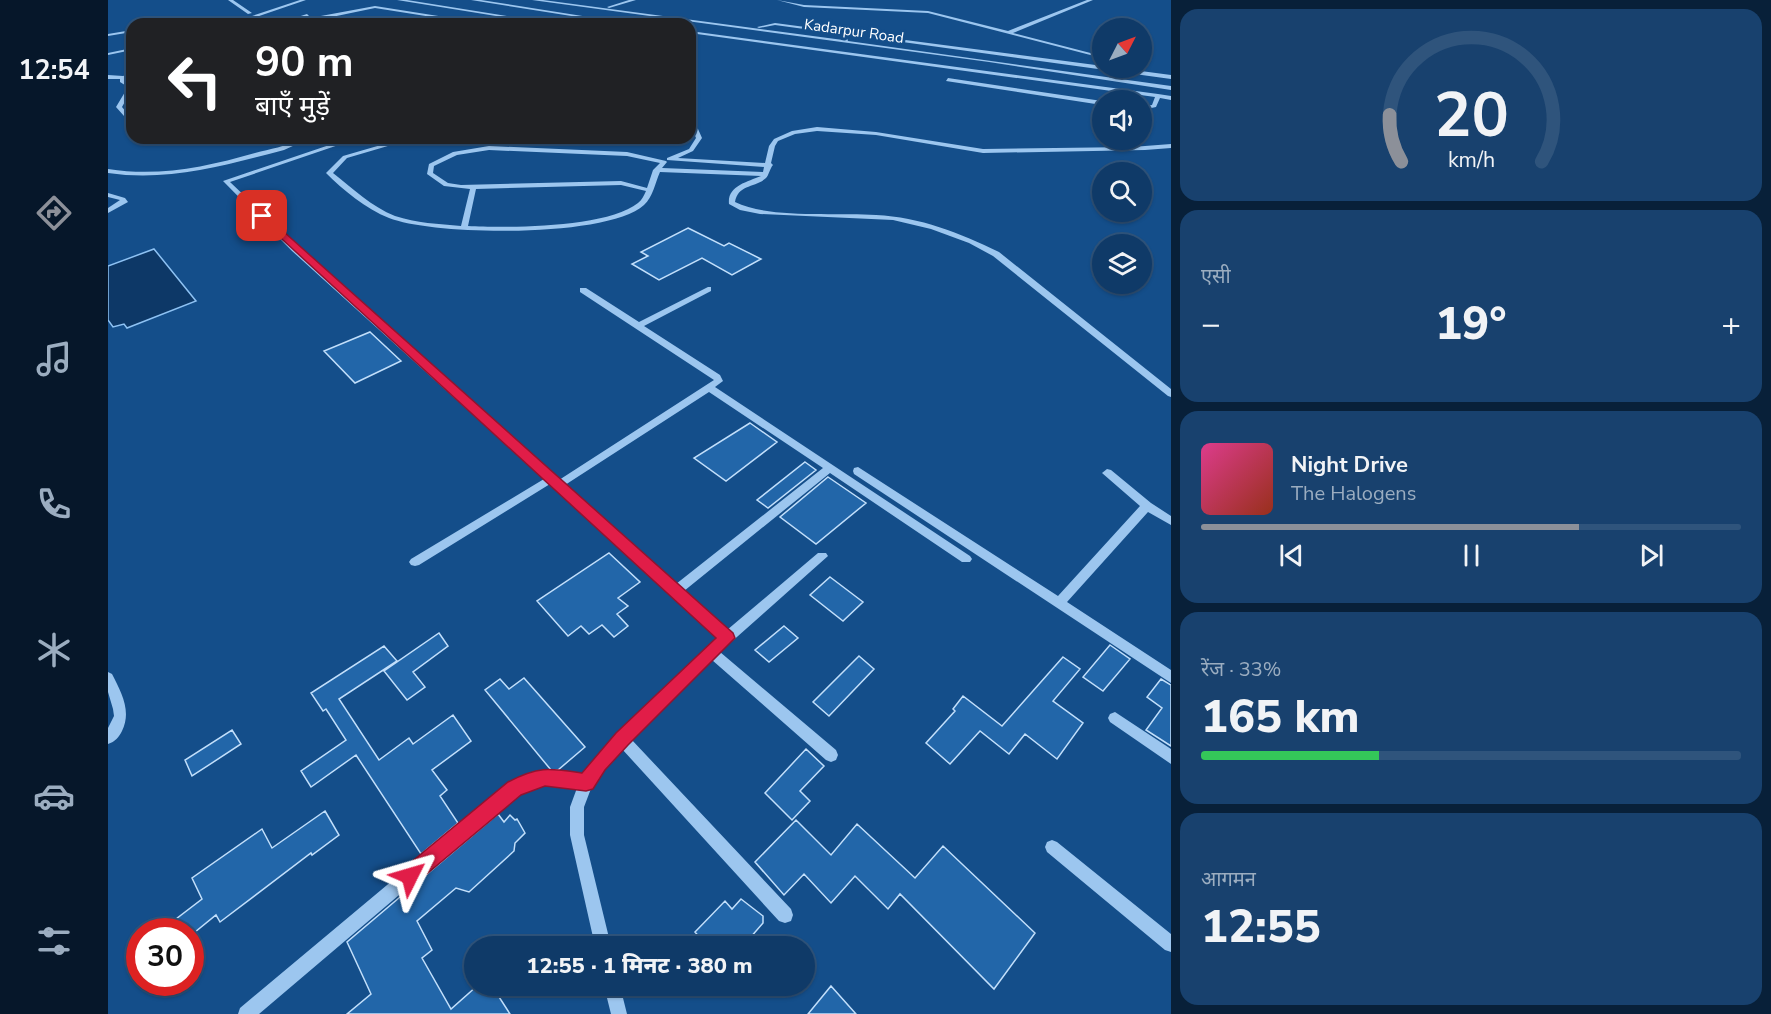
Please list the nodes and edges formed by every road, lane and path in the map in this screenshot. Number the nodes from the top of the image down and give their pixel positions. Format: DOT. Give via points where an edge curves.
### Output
graph roads {
  1 [pos="230,0"];
  2 [pos="399,0"];
  3 [pos="408,0"];
  4 [pos="473,0"];
  5 [pos="534,0"];
  6 [pos="615,0"];
  7 [pos="633,0"];
  8 [pos="779,0"];
  9 [pos="1091,0"];
  10 [pos="307,1"];
  11 [pos="372,1"];
  12 [pos="387,3"];
  13 [pos="291,5"];
  14 [pos="300,6"];
  15 [pos="375,7"];
  16 [pos="588,7"];
  17 [pos="603,9"];
  18 [pos="390,10"];
  19 [pos="250,13"];
  20 [pos="244,18"];
  21 [pos="269,18"];
  22 [pos="297,18"];
  23 [pos="315,18"];
  24 [pos="443,18"];
  25 [pos="518,18"];
  26 [pos="590,18"];
  27 [pos="669,18"];
  28 [pos="696,22"];
  29 [pos="126,32"];
  30 [pos="1010,32"];
  31 [pos="696,33"];
  32 [pos="108,35"];
  33 [pos="890,39"];
  34 [pos="126,50"];
  35 [pos="971,50"];
  36 [pos="108,54"];
  37 [pos="1001,54"];
  38 [pos="1092,54"];
  39 [pos="951,56"];
  40 [pos="969,58"];
  41 [pos="1058,62"];
  42 [pos="1000,63"];
  43 [pos="950,66"];
  44 [pos="1057,71"];
  45 [pos="1152,72"];
  46 [pos="108,77"];
  47 [pos="126,77"];
  48 [pos="1171,77"];
  49 [pos="123,78"];
  50 [pos="948,80"];
  51 [pos="1046,80"];
  52 [pos="126,83"];
  53 [pos="1095,87"];
  54 [pos="1171,88"];
  55 [pos="1095,90"];
  56 [pos="1042,94"];
  57 [pos="126,95"];
  58 [pos="1158,96"];
  59 [pos="1171,98"];
  60 [pos="1092,101"];
  61 [pos="1152,106"];
  62 [pos="119,107"];
  63 [pos="108,109"];
  64 [pos="126,116"];
  65 [pos="292,144"];
  66 [pos="338,144"];
  67 [pos="391,144"];
  68 [pos="491,144"];
  69 [pos="695,144"];
  70 [pos="1171,146"];
  71 [pos="489,148"];
  72 [pos="666,160"];
  73 [pos="770,165"];
  74 [pos="657,170"];
  75 [pos="108,171"];
  76 [pos="765,174"];
  77 [pos="473,188"];
  78 [pos="649,190"];
  79 [pos="108,195"];
  80 [pos="108,201"];
  81 [pos="121,202"];
  82 [pos="108,211"];
  83 [pos="464,228"];
  84 [pos="708,289"];
  85 [pos="583,290"];
  86 [pos="638,326"];
  87 [pos="710,388"];
  88 [pos="1171,394"];
  89 [pos="830,468"];
  90 [pos="858,471"];
  91 [pos="1107,473"];
  92 [pos="555,482"];
  93 [pos="1147,506"];
  94 [pos="1171,521"];
  95 [pos="822,556"];
  96 [pos="966,559"];
  97 [pos="415,562"];
  98 [pos="676,591"];
  99 [pos="1059,603"];
  100 [pos="727,638"];
  101 [pos="712,652"];
  102 [pos="1171,677"];
  103 [pos="108,678"];
  104 [pos="1115,718"];
  105 [pos="108,738"];
  106 [pos="622,739"];
  107 [pos="831,755"];
  108 [pos="1171,757"];
  109 [pos="586,782"];
  110 [pos="1052,847"];
  111 [pos="785,915"];
  112 [pos="601,936"];
  113 [pos="1171,944"];
  114 [pos="614,996"];
  115 [pos="246,1014"];
  116 [pos="619,1014"];
  1 -- 19 [label="street"];
  2 -- 3 [label="street"];
  3 -- 18 [label="street"];
  3 -- 25 [label="street"];
  4 -- 26 [label="street"];
  5 -- 16 [label="street, Kadarpur Road"];
  6 -- 16 [label="street"];
  7 -- 17 [label="street"];
  8 -- 30 [label="street" via="804,6 928,12"];
  9 -- 30 [label="street"];
  10 -- 13 [label="street"];
  10 -- 14 [label="street"];
  11 -- 22 [label="street"];
  12 -- 15 [label="street"];
  13 -- 14 [label="street"];
  13 -- 20 [label="street"];
  14 -- 21 [label="street"];
  15 -- 18 [label="street"];
  15 -- 23 [label="street"];
  16 -- 17 [label="street, Kadarpur Road"];
  17 -- 27 [label="street, Kadarpur Road"];
  18 -- 24 [label="street"];
  28 -- 39 [label="street, Kadarpur Road"];
  29 -- 32 [label="street"];
  30 -- 38 [label="street"];
  31 -- 43 [label="street, Kadarpur Road"];
  33 -- 35 [label="street"];
  34 -- 36 [label="street"];
  35 -- 37 [label="street"];
  35 -- 40 [label="street"];
  37 -- 41 [label="street"];
  37 -- 42 [label="street"];
  39 -- 40 [label="street, Kadarpur Road"];
  39 -- 43 [label="street"];
  40 -- 42 [label="street, Kadarpur Road"];
  41 -- 44 [label="street"];
  41 -- 48 [label="street"];
  42 -- 44 [label="street, Kadarpur Road"];
  43 -- 51 [label="street, Kadarpur Road"];
  44 -- 54 [label="street, Kadarpur Road"];
  45 -- 48 [label="street"];
  46 -- 49 [label="street"];
  47 -- 49 [label="street"];
  49 -- 52 [label="street"];
  50 -- 56 [label="street"];
  51 -- 53 [label="street, Kadarpur Road"];
  51 -- 56 [label="street"];
  53 -- 55 [label="street"];
  53 -- 58 [label="street, Kadarpur Road"];
  56 -- 60 [label="street"];
  57 -- 62 [label="street"];
  58 -- 59 [label="street, Kadarpur Road"];
  58 -- 61 [label="street"];
  62 -- 63 [label="street"];
  62 -- 64 [label="street"];
  65 -- 75 [label="street" via="184,172 147,176"];
  66 -- 92 [label="street" via="226,181 295,249"];
  67 -- 83 [label="street" via="345,157 329,173 392,217"];
  68 -- 71 [label="street"];
  69 -- 72 [label="street" via="685,153"];
  70 -- 73 [label="street" via="997,151 892,135 815,130 794,132 774,141"];
  71 -- 72 [label="street" via="627,154"];
  71 -- 77 [label="street" via="455,153 431,165 430,174 441,182"];
  72 -- 73 [label="street"];
  72 -- 74 [label="street"];
  73 -- 76 [label="street"];
  74 -- 76 [label="street"];
  74 -- 78 [label="street"];
  76 -- 88 [label="street" via="739,187 730,203 740,209 776,214 890,217 922,223 972,242 996,254"];
  77 -- 78 [label="street" via="621,183"];
  77 -- 83 [label="street"];
  78 -- 83 [label="street" via="645,200 632,210 602,221"];
  79 -- 81 [label="street" via="125,200"];
  80 -- 81 [label="street"];
  81 -- 82 [label="street"];
  84 -- 86 [label="street"];
  85 -- 86 [label="street"];
  86 -- 87 [label="street" via="719,379"];
  87 -- 89 [label="street"];
  87 -- 92 [label="street"];
  89 -- 96 [label="street"];
  89 -- 98 [label="street"];
  90 -- 99 [label="street"];
  91 -- 93 [label="street"];
  92 -- 97 [label="street"];
  92 -- 98 [label="street"];
  93 -- 94 [label="street"];
  93 -- 99 [label="street"];
  95 -- 100 [label="street"];
  98 -- 100 [label="street"];
  99 -- 102 [label="street"];
  100 -- 101 [label="street"];
  101 -- 106 [label="street"];
  101 -- 107 [label="street"];
  103 -- 105 [label="street" via="121,705 122,718"];
  104 -- 108 [label="street"];
  106 -- 109 [label="street"];
  106 -- 111 [label="street"];
  109 -- 112 [label="street" via="578,807 576,835"];
  109 -- 115 [label="street" via="545,777 514,788"];
  110 -- 113 [label="street"];
  114 -- 116 [label="street"];
}
